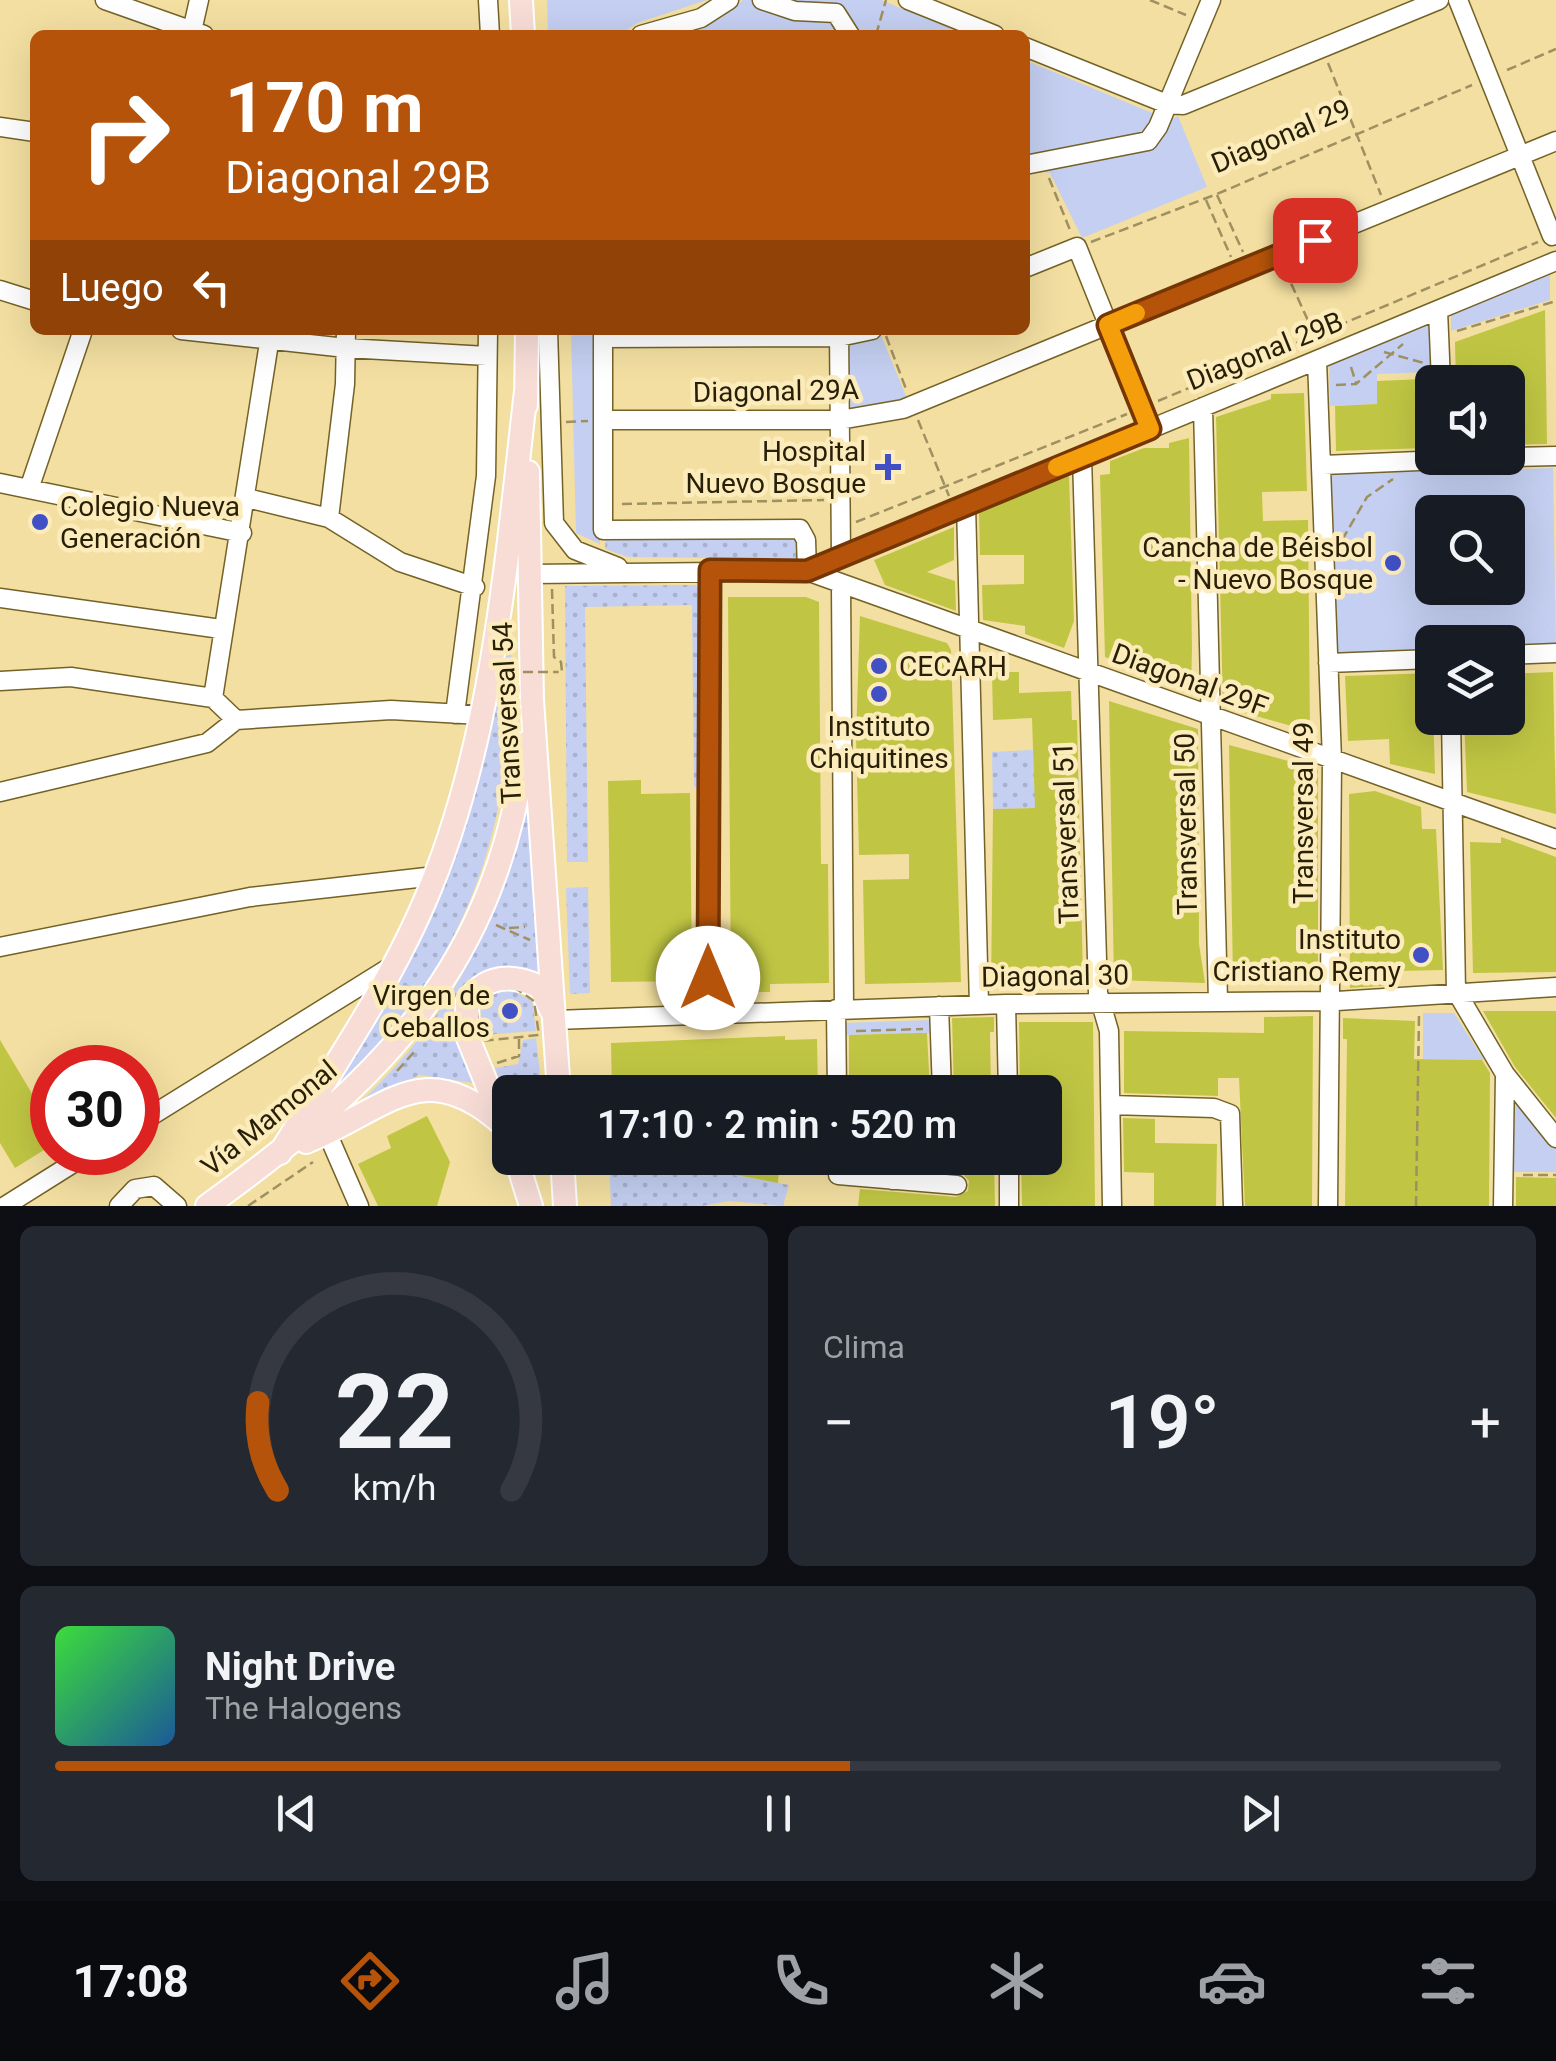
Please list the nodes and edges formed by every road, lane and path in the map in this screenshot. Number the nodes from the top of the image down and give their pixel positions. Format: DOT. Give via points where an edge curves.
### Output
graph roads {
  1 [pos="105,0"];
  2 [pos="200,0"];
  3 [pos="488,0"];
  4 [pos="522,0"];
  5 [pos="730,0"];
  6 [pos="762,0"];
  7 [pos="886,0"];
  8 [pos="908,0"];
  9 [pos="1150,0"];
  10 [pos="1211,0"];
  11 [pos="1439,0"];
  12 [pos="1458,0"];
  13 [pos="945,7"];
  14 [pos="1202,21"];
  15 [pos="190,30"];
  16 [pos="198,30"];
  17 [pos="490,30"];
  18 [pos="523,30"];
  19 [pos="659,30"];
  20 [pos="847,30"];
  21 [pos="877,30"];
  22 [pos="986,30"];
  23 [pos="1322,47"];
  24 [pos="1030,49"];
  25 [pos="1556,49"];
  26 [pos="1491,77"];
  27 [pos="1168,104"];
  28 [pos="0,127"];
  29 [pos="30,131"];
  30 [pos="1356,134"];
  31 [pos="1556,141"];
  32 [pos="1523,154"];
  33 [pos="1033,170"];
  34 [pos="1217,194"];
  35 [pos="1205,198"];
  36 [pos="1387,210"];
  37 [pos="1552,236"];
  38 [pos="1077,247"];
  39 [pos="1279,254"];
  40 [pos="1556,262"];
  41 [pos="1030,266"];
  42 [pos="1243,269"];
  43 [pos="0,290"];
  44 [pos="30,299"];
  45 [pos="1556,301"];
  46 [pos="1438,310"];
  47 [pos="1108,325"];
  48 [pos="81,335"];
  49 [pos="488,335"];
  50 [pos="527,335"];
  51 [pos="548,335"];
  52 [pos="602,335"];
  53 [pos="839,335"];
  54 [pos="270,336"];
  55 [pos="1438,337"];
  56 [pos="1316,338"];
  57 [pos="346,339"];
  58 [pos="1403,344"];
  59 [pos="1350,346"];
  60 [pos="1392,354"];
  61 [pos="488,356"];
  62 [pos="1318,360"];
  63 [pos="1417,365"];
  64 [pos="1439,365"];
  65 [pos="1356,384"];
  66 [pos="1319,386"];
  67 [pos="526,392"];
  68 [pos="1142,407"];
  69 [pos="1204,407"];
  70 [pos="604,420"];
  71 [pos="840,420"];
  72 [pos="1150,429"];
  73 [pos="1556,456"];
  74 [pos="1082,457"];
  75 [pos="1525,457"];
  76 [pos="1412,460"];
  77 [pos="1415,460"];
  78 [pos="1323,464"];
  79 [pos="0,484"];
  80 [pos="30,490"];
  81 [pos="248,498"];
  82 [pos="604,504"];
  83 [pos="966,505"];
  84 [pos="820,512"];
  85 [pos="329,518"];
  86 [pos="841,528"];
  87 [pos="242,533"];
  88 [pos="841,556"];
  89 [pos="1326,568"];
  90 [pos="710,570"];
  91 [pos="636,571"];
  92 [pos="807,571"];
  93 [pos="542,578"];
  94 [pos="841,585"];
  95 [pos="475,586"];
  96 [pos="0,598"];
  97 [pos="221,629"];
  98 [pos="970,631"];
  99 [pos="1556,653"];
  100 [pos="1525,654"];
  101 [pos="1415,659"];
  102 [pos="1328,663"];
  103 [pos="508,672"];
  104 [pos="1090,674"];
  105 [pos="0,682"];
  106 [pos="213,698"];
  107 [pos="532,700"];
  108 [pos="456,714"];
  109 [pos="481,714"];
  110 [pos="1211,717"];
  111 [pos="236,720"];
  112 [pos="1451,735"];
  113 [pos="1332,760"];
  114 [pos="0,792"];
  115 [pos="1451,802"];
  116 [pos="1556,839"];
  117 [pos="435,876"];
  118 [pos="492,924"];
  119 [pos="507,928"];
  120 [pos="0,946"];
  121 [pos="392,966"];
  122 [pos="1556,987"];
  123 [pos="1456,991"];
  124 [pos="1419,994"];
  125 [pos="1218,1001"];
  126 [pos="1330,1001"];
  127 [pos="1102,1002"];
  128 [pos="978,1004"];
  129 [pos="1006,1004"];
  130 [pos="938,1006"];
  131 [pos="840,1010"];
  132 [pos="708,1015"];
  133 [pos="555,1020"];
  134 [pos="939,1028"];
  135 [pos="836,1031"];
  136 [pos="519,1036"];
  137 [pos="482,1040"];
  138 [pos="1505,1074"];
  139 [pos="557,1075"];
  140 [pos="837,1075"];
  141 [pos="941,1075"];
  142 [pos="1008,1075"];
  143 [pos="492,1096"];
  144 [pos="1111,1105"];
  145 [pos="160,1110"];
  146 [pos="492,1118"];
  147 [pos="324,1136"];
  148 [pos="1556,1138"];
  149 [pos="280,1153"];
  150 [pos="1503,1174"];
  151 [pos="55,1175"];
  152 [pos="521,1175"];
  153 [pos="563,1175"];
  154 [pos="838,1175"];
  155 [pos="892,1175"];
  156 [pos="1008,1175"];
  157 [pos="1556,1175"];
  158 [pos="892,1180"];
  159 [pos="958,1185"];
  160 [pos="5,1206"];
  161 [pos="119,1206"];
  162 [pos="177,1206"];
  163 [pos="207,1206"];
  164 [pos="248,1206"];
  165 [pos="359,1206"];
  166 [pos="531,1206"];
  167 [pos="564,1206"];
  168 [pos="1009,1206"];
  169 [pos="1112,1206"];
  170 [pos="1233,1206"];
  171 [pos="1328,1206"];
  172 [pos="1416,1206"];
  173 [pos="1502,1206"];
  1 -- 15 [label="street"];
  2 -- 16 [label="street"];
  3 -- 17 [label="street"];
  4 -- 18 [label="main road"];
  5 -- 19 [label="street" via="701,18"];
  6 -- 20 [label="street" via="795,11 836,13"];
  7 -- 21 [label="path"];
  8 -- 13 [label="street"];
  9 -- 14 [label="path"];
  10 -- 14 [label="street"];
  11 -- 23 [label="street"];
  12 -- 26 [label="street"];
  13 -- 22 [label="street"];
  14 -- 27 [label="street"];
  23 -- 27 [label="street" via="1191,104"];
  23 -- 30 [label="path"];
  24 -- 27 [label="street"];
  25 -- 26 [label="path, Diagonal 29"];
  26 -- 30 [label="path, Diagonal 29"];
  26 -- 32 [label="street"];
  27 -- 33 [label="street" via="1148,142"];
  28 -- 29 [label="street"];
  30 -- 34 [label="path, Diagonal 29"];
  30 -- 36 [label="path"];
  31 -- 32 [label="street, Diagonal 29A"];
  32 -- 36 [label="street, Diagonal 29A"];
  32 -- 37 [label="street"];
  33 -- 38 [label="path" via="1048,177"];
  34 -- 35 [label="path, Diagonal 29"];
  34 -- 42 [label="path"];
  35 -- 38 [label="path, Diagonal 29"];
  35 -- 42 [label="path"];
  36 -- 39 [label="street, Diagonal 29A"];
  37 -- 56 [label="path"];
  38 -- 41 [label="street"];
  38 -- 47 [label="street"];
  39 -- 42 [label="street, Diagonal 29A"];
  39 -- 56 [label="path"];
  40 -- 46 [label="street, Diagonal 29B"];
  42 -- 47 [label="street, Diagonal 29A"];
  43 -- 44 [label="street"];
  45 -- 55 [label="path"];
  46 -- 55 [label="street"];
  46 -- 59 [label="street, Diagonal 29B"];
  47 -- 68 [label="street"];
  47 -- 71 [label="street, Diagonal 29A" via="912,406"];
  48 -- 80 [label="street"];
  49 -- 61 [label="street, Transversal 54"];
  50 -- 67 [label="main road, Transversal 54"];
  51 -- 91 [label="street" via="554,523 584,555"];
  52 -- 70 [label="street"];
  53 -- 71 [label="street"];
  54 -- 57 [label="street"];
  54 -- 81 [label="street"];
  55 -- 64 [label="street"];
  56 -- 62 [label="path"];
  56 -- 68 [label="path"];
  57 -- 61 [label="street"];
  57 -- 85 [label="street"];
  58 -- 60 [label="path"];
  59 -- 60 [label="path"];
  59 -- 62 [label="street, Diagonal 29B"];
  59 -- 65 [label="path"];
  60 -- 63 [label="path"];
  60 -- 65 [label="path"];
  61 -- 95 [label="street, Transversal 54"];
  62 -- 66 [label="street, Transversal 49"];
  62 -- 69 [label="street, Diagonal 29B"];
  65 -- 66 [label="path"];
  66 -- 78 [label="street, Transversal 49"];
  67 -- 93 [label="main road, Transversal 54"];
  67 -- 109 [label="main road"];
  68 -- 72 [label="street"];
  68 -- 86 [label="path"];
  69 -- 72 [label="street, Diagonal 29B"];
  69 -- 110 [label="street, Transversal 50"];
  70 -- 71 [label="street, Diagonal 29A"];
  70 -- 82 [label="street"];
  71 -- 86 [label="street"];
  72 -- 74 [label="street, Diagonal 29B"];
  73 -- 75 [label="street"];
  74 -- 83 [label="street, Diagonal 29B"];
  74 -- 104 [label="street, Transversal 51"];
  76 -- 77 [label="street"];
  76 -- 78 [label="street"];
  76 -- 89 [label="path" via="1367,497"];
  78 -- 89 [label="street, Transversal 49"];
  79 -- 80 [label="street"];
  80 -- 87 [label="street"];
  81 -- 85 [label="street"];
  81 -- 87 [label="street"];
  82 -- 84 [label="path" via="829,500"];
  82 -- 92 [label="street" via="603,530 800,529"];
  83 -- 88 [label="street, Diagonal 29B"];
  83 -- 98 [label="street"];
  85 -- 95 [label="street" via="400,562"];
  86 -- 88 [label="street"];
  87 -- 97 [label="street"];
  88 -- 92 [label="street, Diagonal 29B"];
  89 -- 102 [label="street, Transversal 49"];
  90 -- 91 [label="street, Diagonal 29B"];
  90 -- 92 [label="street, Diagonal 29B"];
  90 -- 132 [label="street"];
  91 -- 93 [label="street, Diagonal 29B"];
  92 -- 94 [label="street, Diagonal 29F"];
  93 -- 103 [label="path, bridge" via="562,672"];
  93 -- 107 [label="main road, Transversal 54"];
  94 -- 98 [label="street, Diagonal 29F"];
  94 -- 131 [label="street"];
  95 -- 108 [label="street, Transversal 54"];
  96 -- 97 [label="street"];
  97 -- 106 [label="street"];
  98 -- 104 [label="street, Diagonal 29F"];
  98 -- 128 [label="street"];
  99 -- 100 [label="street"];
  101 -- 102 [label="street"];
  102 -- 113 [label="street, Transversal 49"];
  104 -- 110 [label="street, Diagonal 29F"];
  104 -- 127 [label="street, Transversal 51"];
  105 -- 106 [label="street" via="72,677"];
  106 -- 111 [label="street"];
  107 -- 133 [label="main road, Transversal 54"];
  107 -- 147 [label="main road, Vía Mamonal" via="514,818 479,917 426,1009"];
  108 -- 109 [label="street"];
  108 -- 111 [label="street" via="391,710"];
  109 -- 117 [label="main road"];
  110 -- 113 [label="street, Diagonal 29F"];
  110 -- 125 [label="street, Transversal 50"];
  111 -- 114 [label="street" via="207,744"];
  112 -- 115 [label="street"];
  113 -- 115 [label="street, Diagonal 29F"];
  113 -- 126 [label="street, Transversal 49"];
  115 -- 116 [label="street, Diagonal 29F"];
  115 -- 123 [label="street"];
  117 -- 120 [label="street" via="250,896"];
  117 -- 121 [label="main road"];
  118 -- 119 [label="path"];
  119 -- 119 [label="path" via="535,927 535,944 522,935"];
  121 -- 145 [label="street"];
  121 -- 149 [label="main road"];
  122 -- 123 [label="street, Diagonal 30"];
  123 -- 124 [label="street, Diagonal 30"];
  123 -- 138 [label="street"];
  124 -- 126 [label="street, Diagonal 30"];
  124 -- 172 [label="path"];
  125 -- 126 [label="street, Diagonal 30"];
  125 -- 127 [label="street, Diagonal 30"];
  126 -- 171 [label="street, Transversal 49"];
  127 -- 129 [label="street, Diagonal 30"];
  127 -- 144 [label="street, Transversal 51"];
  128 -- 129 [label="street, Diagonal 30"];
  128 -- 130 [label="street, Diagonal 30"];
  129 -- 142 [label="street"];
  130 -- 131 [label="street, Diagonal 30"];
  130 -- 134 [label="street"];
  131 -- 132 [label="street, Diagonal 30"];
  131 -- 135 [label="street"];
  132 -- 133 [label="street, Diagonal 30"];
  133 -- 139 [label="main road, Transversal 54"];
  133 -- 143 [label="main road" via="540,988 517,978 486,982 466,1004 468,1038"];
  134 -- 135 [label="path"];
  134 -- 141 [label="street"];
  135 -- 140 [label="street"];
  136 -- 137 [label="path"];
  136 -- 137 [label="path" via="518,1056 495,1063"];
  136 -- 137 [label="path" via="539,1035 534,1000 515,988 498,988 476,1008"];
  138 -- 148 [label="street"];
  138 -- 150 [label="street"];
  144 -- 169 [label="street, Transversal 51"];
  144 -- 170 [label="street" via="1230,1114"];
  146 -- 147 [label="main road" via="477,1102 433,1087"];
  147 -- 149 [label="main road, Vía Mamonal"];
  147 -- 164 [label="path"];
  147 -- 165 [label="street"];
  149 -- 163 [label="main road, Vía Mamonal"];
  150 -- 157 [label="path"];
  150 -- 173 [label="street"];
  151 -- 160 [label="street"];
  152 -- 166 [label="main road"];
  153 -- 167 [label="main road"];
  154 -- 158 [label="street"];
  155 -- 158 [label="street"];
  156 -- 168 [label="street"];
  158 -- 159 [label="street"];
  161 -- 162 [label="street" via="135,1190 154,1186"];
}
